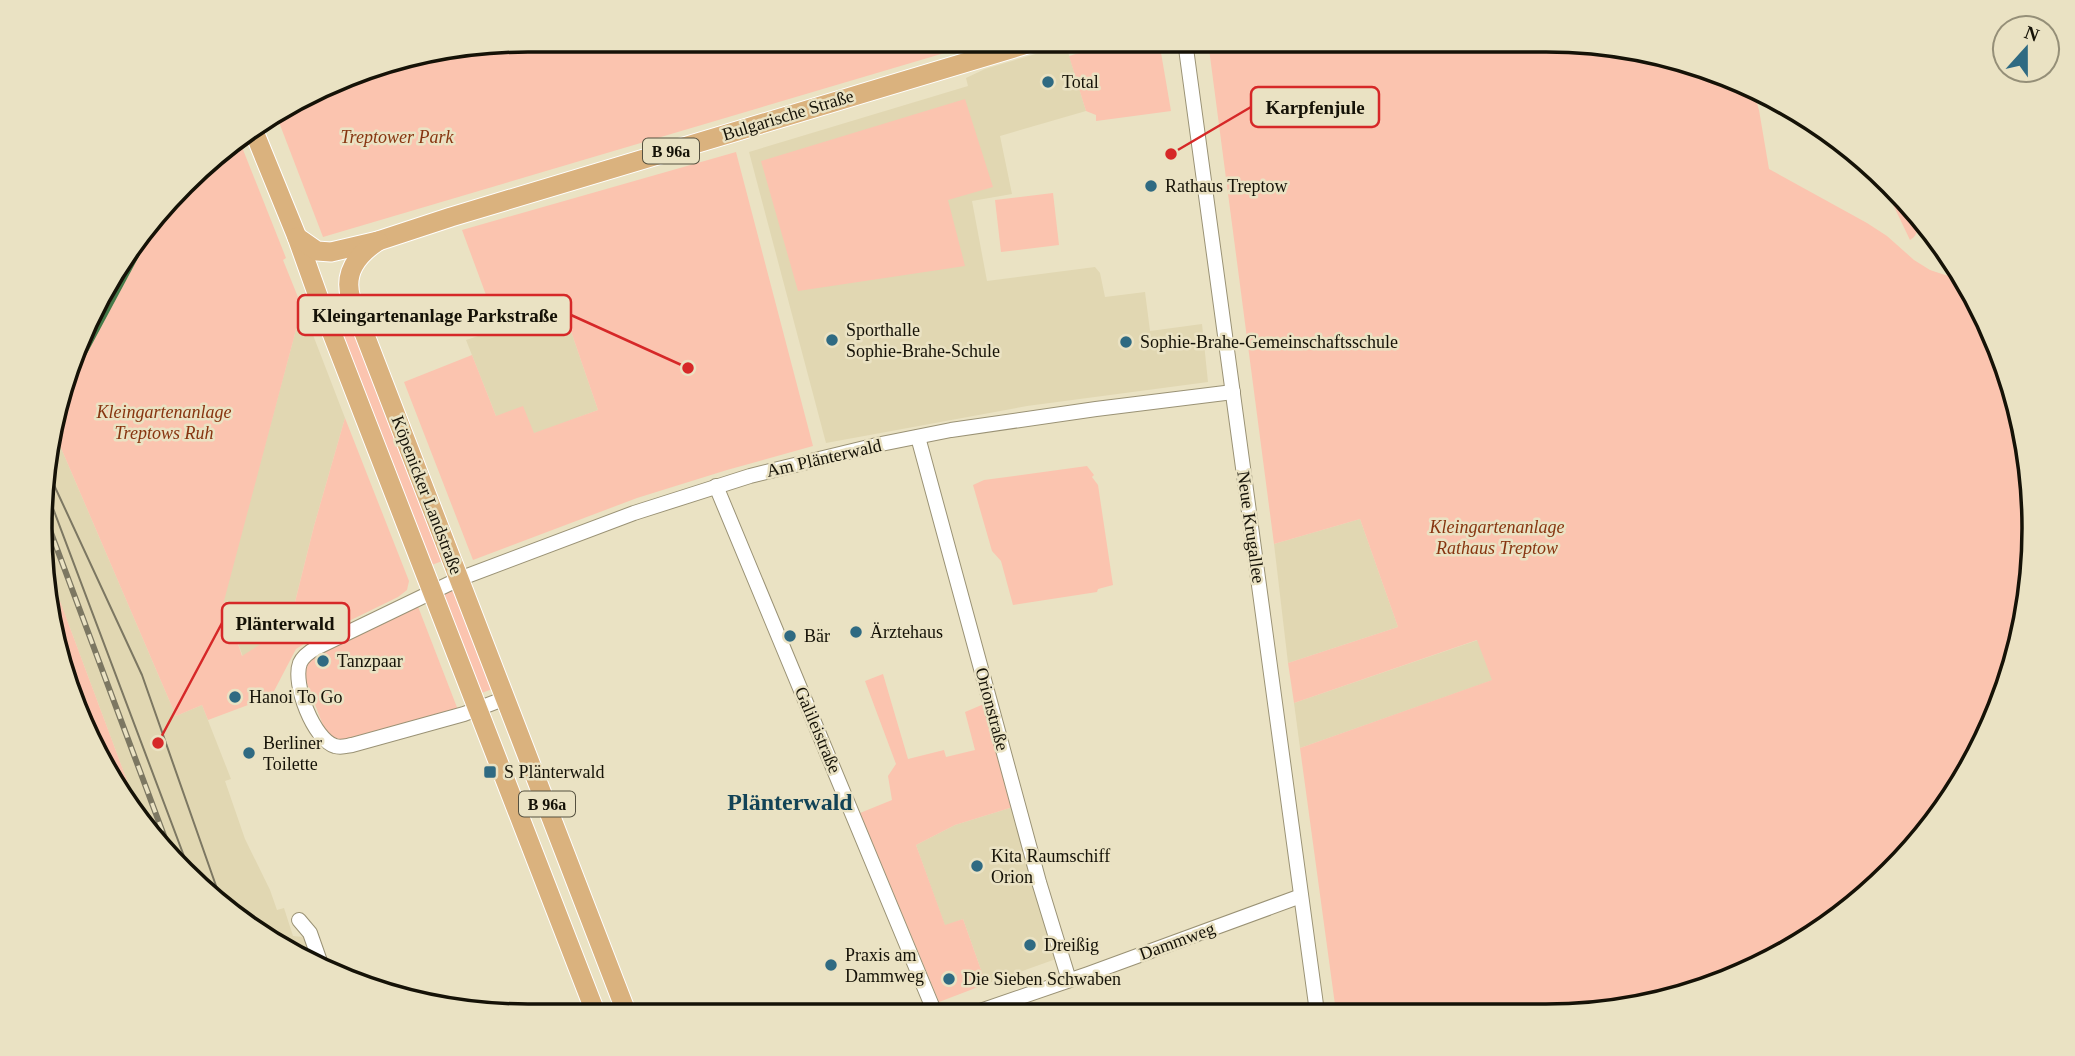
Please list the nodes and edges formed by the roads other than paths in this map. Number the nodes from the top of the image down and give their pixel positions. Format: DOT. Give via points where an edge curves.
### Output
graph roads {
  1 [pos="1000,52"];
  2 [pos="1187,52"];
  3 [pos="257,138"];
  4 [pos="298,237"];
  5 [pos="378,241"];
  6 [pos="349,291"];
  7 [pos="1233,392"];
  8 [pos="918,437"];
  9 [pos="716,486"];
  10 [pos="459,579"];
  11 [pos="432,591"];
  12 [pos="506,698"];
  13 [pos="478,709"];
  14 [pos="1301,896"];
  15 [pos="299,920"];
  16 [pos="317,954"];
  17 [pos="1069,980"];
  18 [pos="592,1004"];
  19 [pos="623,1004"];
  20 [pos="931,1004"];
  21 [pos="1000,1004"];
  22 [pos="1316,1004"];
  1 -- 5 [label="main road, Bulgarische Straße / B 96a"];
  2 -- 7 [label="street, Neue Krugallee"];
  3 -- 4 [label="main road, B 96a"];
  4 -- 5 [label="main road, Bulgarische Straße" via="311,248 327,252"];
  4 -- 11 [label="main road, Köpenicker Landstraße / B 96a"];
  5 -- 6 [label="main road, Bulgarische Straße / B 96a" via="356,261"];
  6 -- 10 [label="main road, Köpenicker Landstraße / B 96a"];
  7 -- 8 [label="street, Am Plänterwald"];
  7 -- 14 [label="street, Neue Krugallee"];
  8 -- 9 [label="street, Am Plänterwald"];
  8 -- 17 [label="street, Orionstraße"];
  9 -- 10 [label="street, Am Plänterwald"];
  9 -- 20 [label="street, Galileistraße"];
  10 -- 11 [label="street, Am Plänterwald"];
  10 -- 12 [label="main road, Köpenicker Landstraße / B 96a"];
  11 -- 13 [label="main road, Köpenicker Landstraße / B 96a"];
  11 -- 13 [label="street, Köpenicker Landstraße" via="307,653 298,674 310,716 324,739 342,747"];
  12 -- 13 [label="street, Köpenicker Landstraße"];
  12 -- 19 [label="main road, Köpenicker Landstraße / B 96a"];
  13 -- 18 [label="main road, Köpenicker Landstraße / B 96a"];
  14 -- 17 [label="street, Dammweg"];
  14 -- 22 [label="street, Neue Krugallee"];
  15 -- 16 [label="street"];
  17 -- 21 [label="street, Dammweg"];
}
